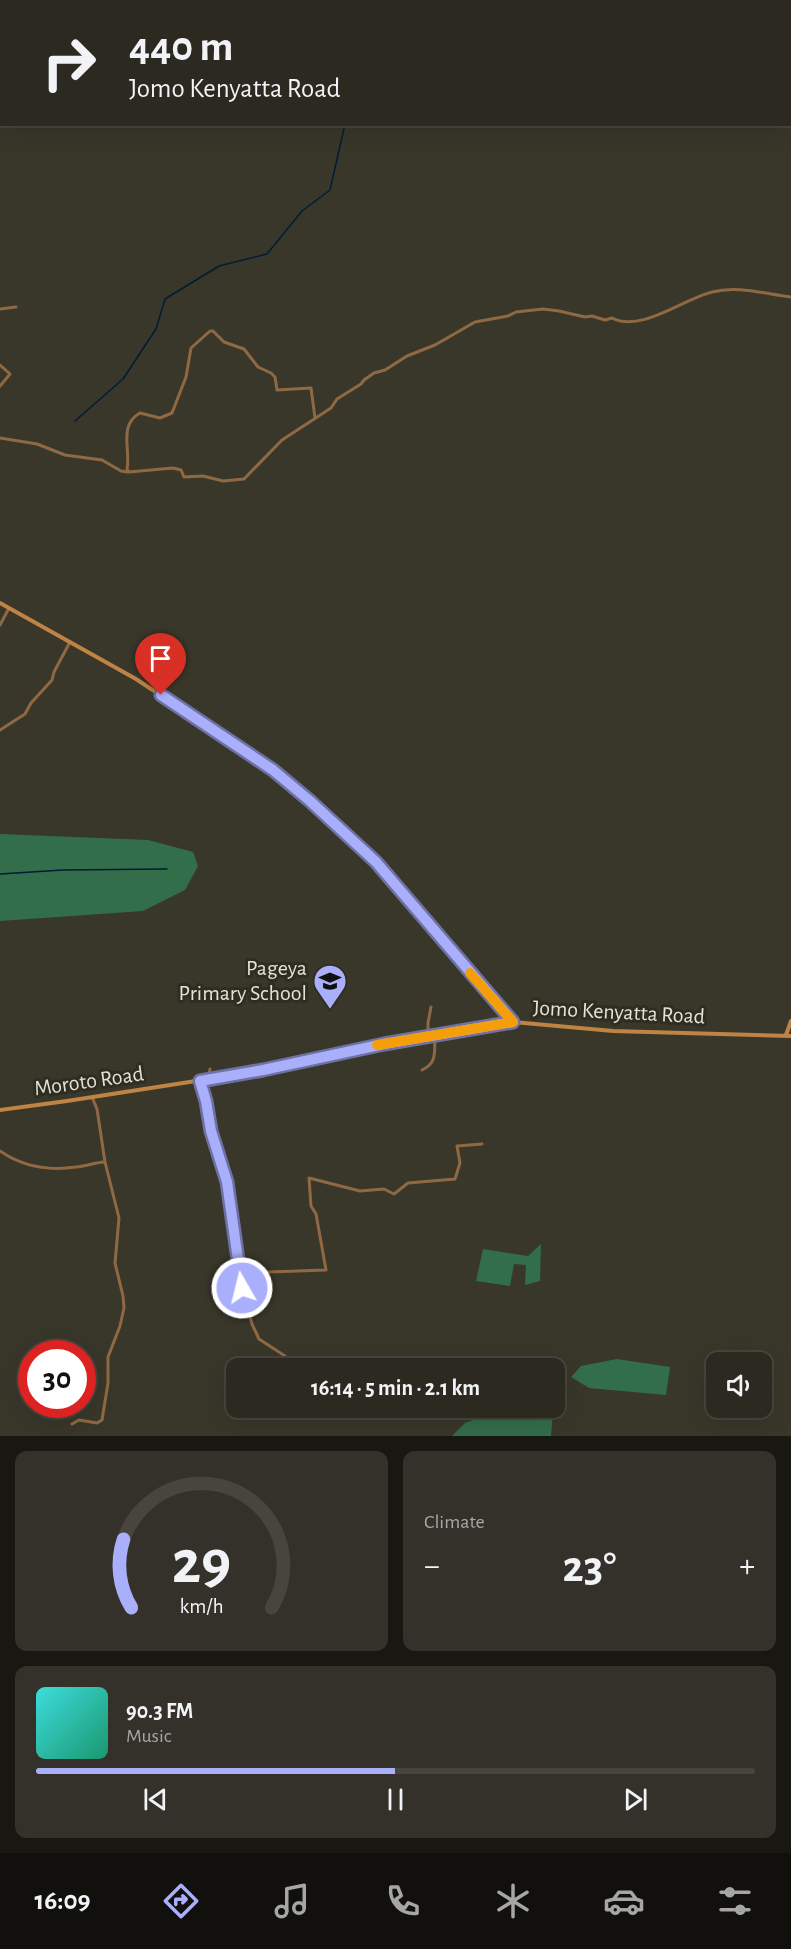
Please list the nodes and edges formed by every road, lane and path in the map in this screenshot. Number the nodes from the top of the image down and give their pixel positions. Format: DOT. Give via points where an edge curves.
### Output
graph roads {
  1 [pos="791,297"];
  2 [pos="16,307"];
  3 [pos="0,309"];
  4 [pos="0,365"];
  5 [pos="0,386"];
  6 [pos="315,418"];
  7 [pos="0,438"];
  8 [pos="129,472"];
  9 [pos="0,603"];
  10 [pos="9,608"];
  11 [pos="0,625"];
  12 [pos="70,642"];
  13 [pos="0,730"];
  14 [pos="431,1007"];
  15 [pos="791,1021"];
  16 [pos="513,1022"];
  17 [pos="435,1035"];
  18 [pos="789,1035"];
  19 [pos="428,1036"];
  20 [pos="210,1069"];
  21 [pos="422,1070"];
  22 [pos="208,1078"];
  23 [pos="200,1081"];
  24 [pos="92,1097"];
  25 [pos="0,1110"];
  26 [pos="482,1144"];
  27 [pos="0,1151"];
  28 [pos="105,1162"];
  29 [pos="240,1273"];
  30 [pos="286,1358"];
  31 [pos="72,1424"];
  1 -- 6 [label="street" via="730,289 693,298 648,320 627,322 543,309 486,319 374,373"];
  2 -- 3 [label="street"];
  4 -- 5 [label="street" via="10,374"];
  6 -- 8 [label="street" via="282,440 244,479 184,477 181,470 173,468"];
  6 -- 8 [label="street" via="311,388 277,390 275,377 258,367 244,349 224,342 210,331 191,348 186,376 172,413 160,418 140,413 134,417 126,438"];
  7 -- 8 [label="street" via="102,460"];
  9 -- 10 [label="main road"];
  10 -- 11 [label="street"];
  10 -- 12 [label="main road"];
  12 -- 13 [label="street" via="52,680 25,714"];
  12 -- 16 [label="main road" via="215,730 301,793 376,862"];
  14 -- 19 [label="street"];
  15 -- 18 [label="main road"];
  16 -- 17 [label="main road, Jomo Kenyatta Road"];
  16 -- 18 [label="main road, Jomo Kenyatta Road" via="613,1031"];
  17 -- 19 [label="main road, Jomo Kenyatta Road"];
  17 -- 21 [label="street" via="435,1057"];
  19 -- 22 [label="main road, Jomo Kenyatta Road"];
  20 -- 22 [label="street"];
  22 -- 23 [label="main road, Jomo Kenyatta Road"];
  23 -- 24 [label="main road, Moroto Road"];
  23 -- 29 [label="street" via="227,1182"];
  24 -- 25 [label="main road, Moroto Road"];
  24 -- 28 [label="street"];
  26 -- 29 [label="street" via="457,1146 460,1163 455,1179 408,1183 394,1194 384,1190 360,1191 309,1178 311,1206 316,1214 326,1270"];
  27 -- 28 [label="street" via="44,1169"];
  28 -- 31 [label="street" via="119,1218 115,1263 124,1308 108,1357 102,1420 79,1420"];
  29 -- 30 [label="street" via="256,1335"];
}
